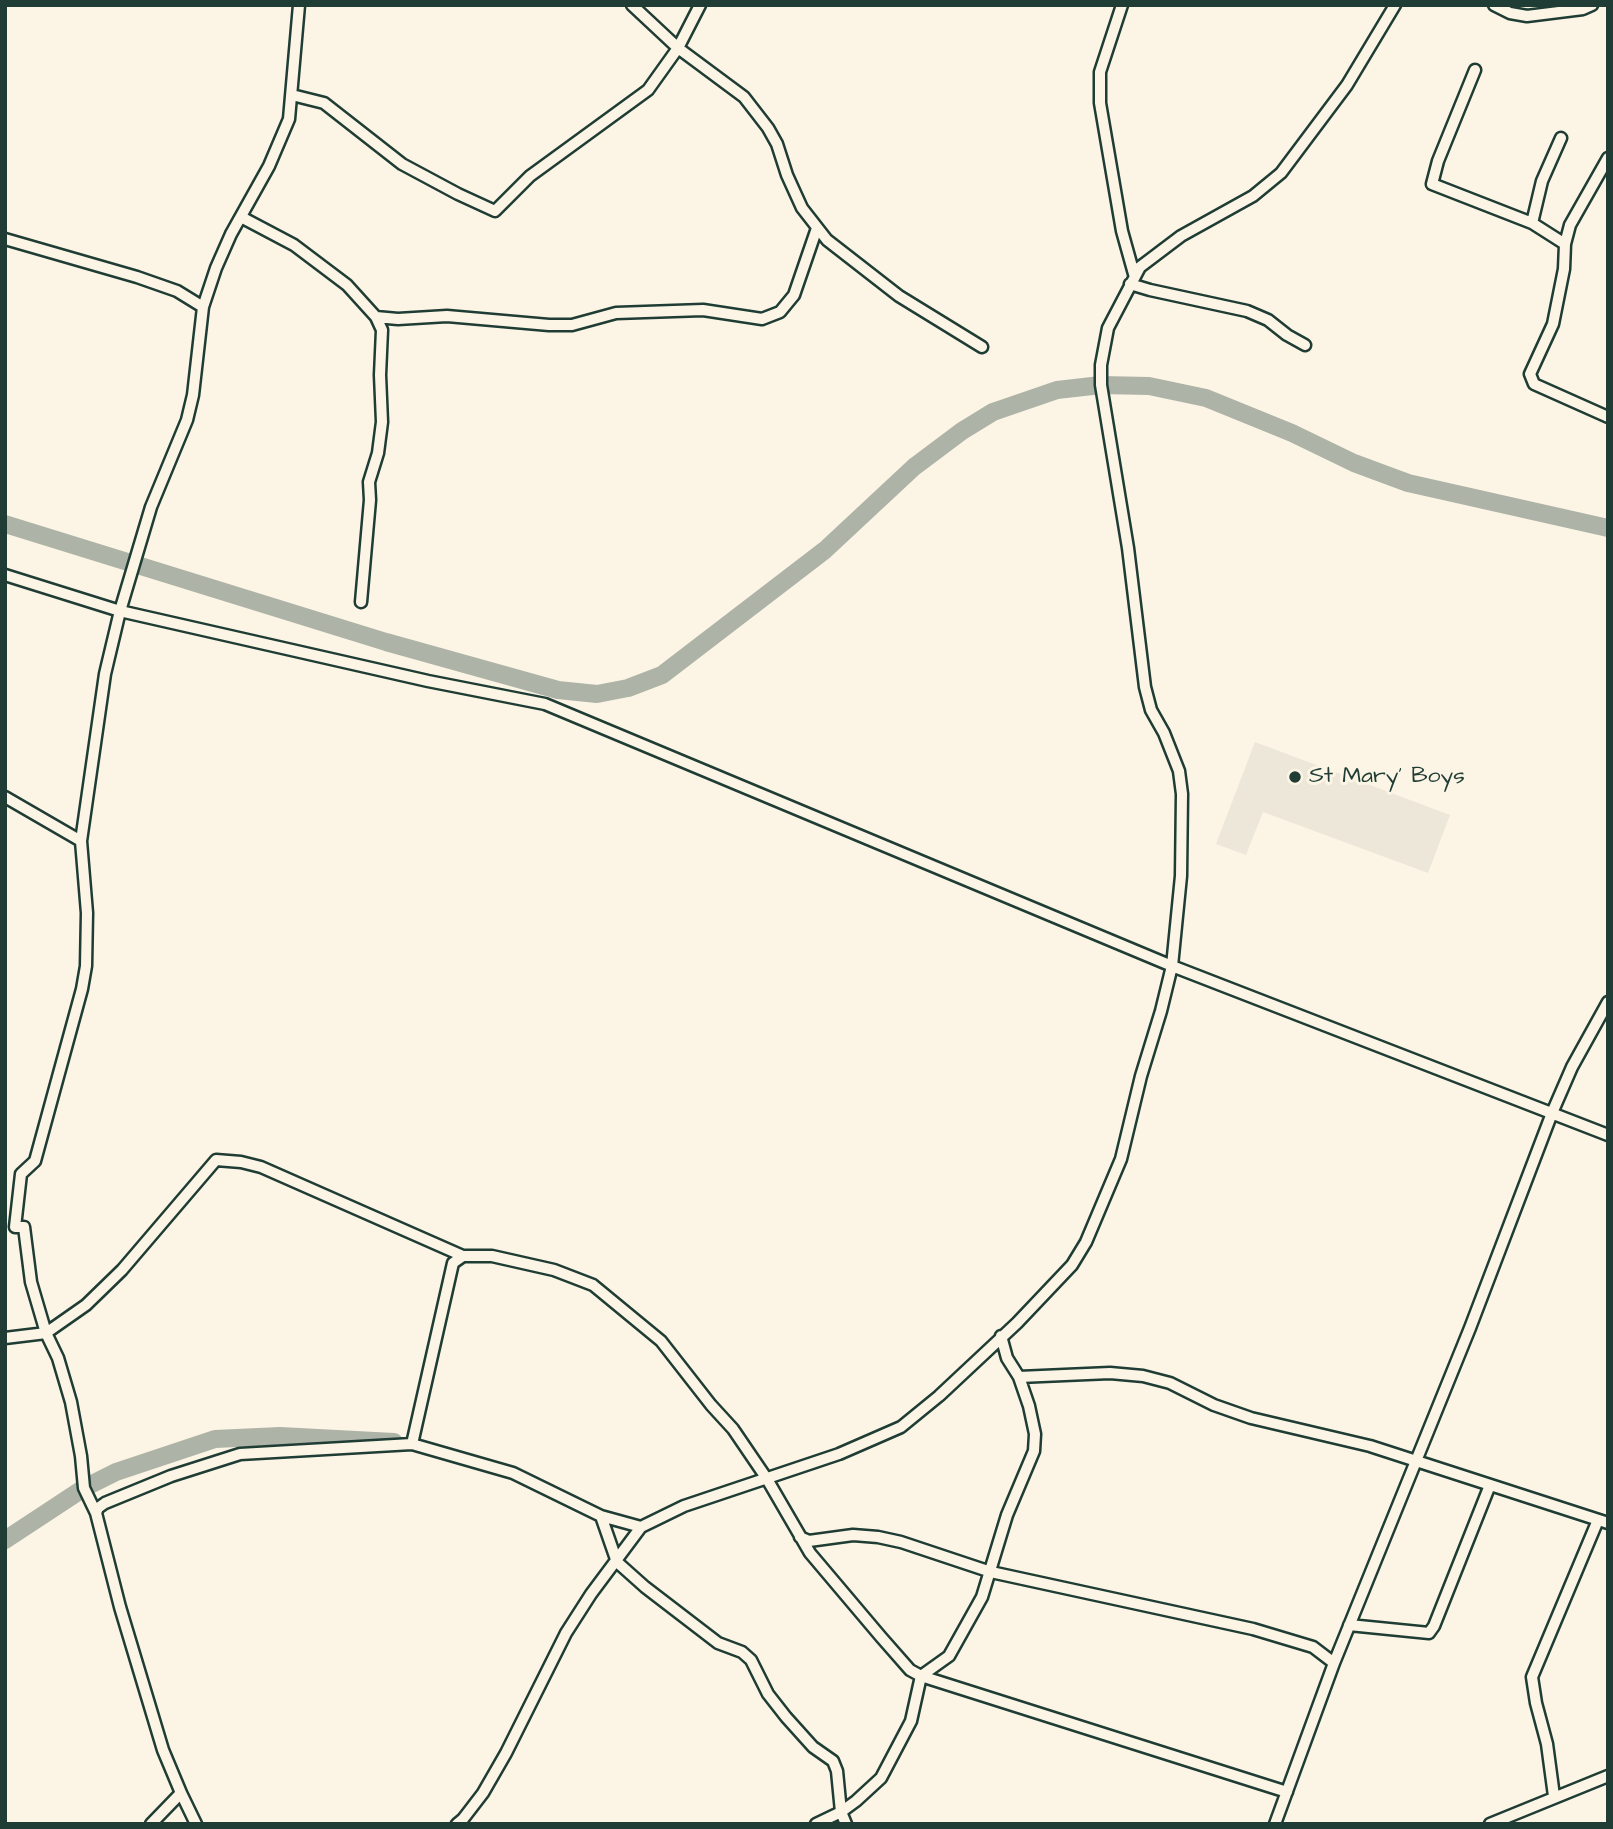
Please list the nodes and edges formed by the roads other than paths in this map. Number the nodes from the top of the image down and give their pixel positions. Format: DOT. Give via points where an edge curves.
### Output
graph roads {
  1 [pos="299,5"];
  2 [pos="632,5"];
  3 [pos="700,5"];
  4 [pos="1122,5"];
  5 [pos="1395,5"];
  6 [pos="1494,5"];
  7 [pos="1592,5"];
  8 [pos="678,48"];
  9 [pos="1475,70"];
  10 [pos="292,95"];
  11 [pos="1561,138"];
  12 [pos="1608,158"];
  13 [pos="241,217"];
  14 [pos="1532,223"];
  15 [pos="817,228"];
  16 [pos="5,239"];
  17 [pos="1565,244"];
  18 [pos="1132,279"];
  19 [pos="203,307"];
  20 [pos="376,317"];
  21 [pos="1305,345"];
  22 [pos="982,347"];
  23 [pos="1608,417"];
  24 [pos="5,575"];
  25 [pos="361,602"];
  26 [pos="120,611"];
  27 [pos="5,797"];
  28 [pos="80,841"];
  29 [pos="1172,966"];
  30 [pos="1608,1002"];
  31 [pos="1552,1113"];
  32 [pos="1608,1135"];
  33 [pos="463,1256"];
  34 [pos="46,1333"];
  35 [pos="1001,1336"];
  36 [pos="5,1338"];
  37 [pos="1019,1377"];
  38 [pos="412,1444"];
  39 [pos="1416,1460"];
  40 [pos="767,1479"];
  41 [pos="1490,1485"];
  42 [pos="96,1513"];
  43 [pos="601,1516"];
  44 [pos="1603,1522"];
  45 [pos="641,1527"];
  46 [pos="800,1537"];
  47 [pos="617,1562"];
  48 [pos="991,1572"];
  49 [pos="1349,1625"];
  50 [pos="1334,1663"];
  51 [pos="921,1676"];
  52 [pos="1608,1776"];
  53 [pos="1287,1792"];
  54 [pos="181,1793"];
  55 [pos="1554,1796"];
  56 [pos="841,1812"];
  57 [pos="151,1824"];
  58 [pos="196,1824"];
  59 [pos="457,1824"];
  60 [pos="816,1824"];
  61 [pos="846,1824"];
  62 [pos="1275,1824"];
  63 [pos="1490,1824"];
  1 -- 10 [label="street"];
  2 -- 8 [label="street"];
  3 -- 8 [label="street"];
  4 -- 18 [label="street" via="1100,72 1100,103"];
  5 -- 18 [label="street" via="1346,85 1281,173 1254,196 1157,252"];
  6 -- 7 [label="street" via="1527,16"];
  8 -- 10 [label="street" via="648,90 530,176 495,211 402,163 324,103"];
  8 -- 15 [label="street" via="744,97 768,128 796,196"];
  9 -- 14 [label="street" via="1432,184"];
  10 -- 13 [label="street" via="283,138"];
  11 -- 14 [label="street" via="1542,181"];
  12 -- 17 [label="street" via="1570,225"];
  13 -- 19 [label="street"];
  13 -- 20 [label="street" via="294,245 347,285"];
  14 -- 17 [label="street"];
  15 -- 20 [label="street" via="794,295 780,312 762,319 703,310 617,313 572,325 447,316"];
  15 -- 22 [label="street" via="870,275"];
  16 -- 19 [label="street" via="137,277"];
  17 -- 23 [label="street" via="1553,324 1532,366 1531,380"];
  18 -- 21 [label="street" via="1150,290 1247,311"];
  18 -- 29 [label="street" via="1108,328 1101,385 1146,687 1151,710 1180,771 1181,876"];
  19 -- 26 [label="street" via="187,420 151,507"];
  20 -- 25 [label="street" via="382,330 382,422 369,482"];
  24 -- 26 [label="street"];
  26 -- 28 [label="street" via="105,674"];
  26 -- 29 [label="street" via="545,704"];
  27 -- 28 [label="street"];
  28 -- 34 [label="street" via="87,913 82,989 35,1161 21,1174 15,1227 24,1227 31,1282"];
  29 -- 31 [label="street"];
  29 -- 35 [label="street" via="1121,1158 1086,1242 1072,1265"];
  30 -- 31 [label="street"];
  31 -- 32 [label="street"];
  31 -- 39 [label="street"];
  33 -- 34 [label="street" via="261,1167 216,1160 122,1270 86,1305"];
  33 -- 38 [label="street" via="453,1263"];
  33 -- 40 [label="street" via="492,1256 554,1270 593,1285 661,1341"];
  34 -- 36 [label="street"];
  34 -- 42 [label="street" via="71,1402 84,1488"];
  35 -- 37 [label="street"];
  35 -- 40 [label="street" via="901,1427"];
  37 -- 39 [label="street" via="1143,1376 1274,1425"];
  37 -- 48 [label="street" via="1032,1422 1034,1451 1004,1522"];
  38 -- 42 [label="street" via="240,1454 117,1497"];
  38 -- 43 [label="street" via="513,1473"];
  39 -- 41 [label="street"];
  39 -- 49 [label="street"];
  40 -- 45 [label="street" via="684,1506"];
  40 -- 46 [label="street"];
  41 -- 44 [label="street"];
  41 -- 49 [label="street" via="1429,1633"];
  42 -- 54 [label="street" via="139,1672"];
  43 -- 45 [label="street"];
  43 -- 47 [label="street"];
  44 -- 55 [label="street" via="1532,1677"];
  45 -- 47 [label="street"];
  46 -- 48 [label="street" via="809,1541 877,1536"];
  46 -- 51 [label="street" via="881,1637"];
  47 -- 56 [label="street" via="718,1643 751,1660 786,1717 833,1761"];
  47 -- 59 [label="street" via="566,1633 506,1753 483,1793"];
  48 -- 50 [label="street" via="1253,1629 1313,1647"];
  48 -- 51 [label="street" via="949,1656"];
  49 -- 50 [label="street"];
  50 -- 53 [label="street"];
  51 -- 53 [label="street"];
  51 -- 56 [label="street" via="911,1721 881,1777"];
  52 -- 55 [label="street"];
  53 -- 62 [label="street"];
  54 -- 57 [label="street"];
  54 -- 58 [label="street"];
  55 -- 63 [label="street"];
  56 -- 60 [label="street"];
  56 -- 61 [label="street"];
}
